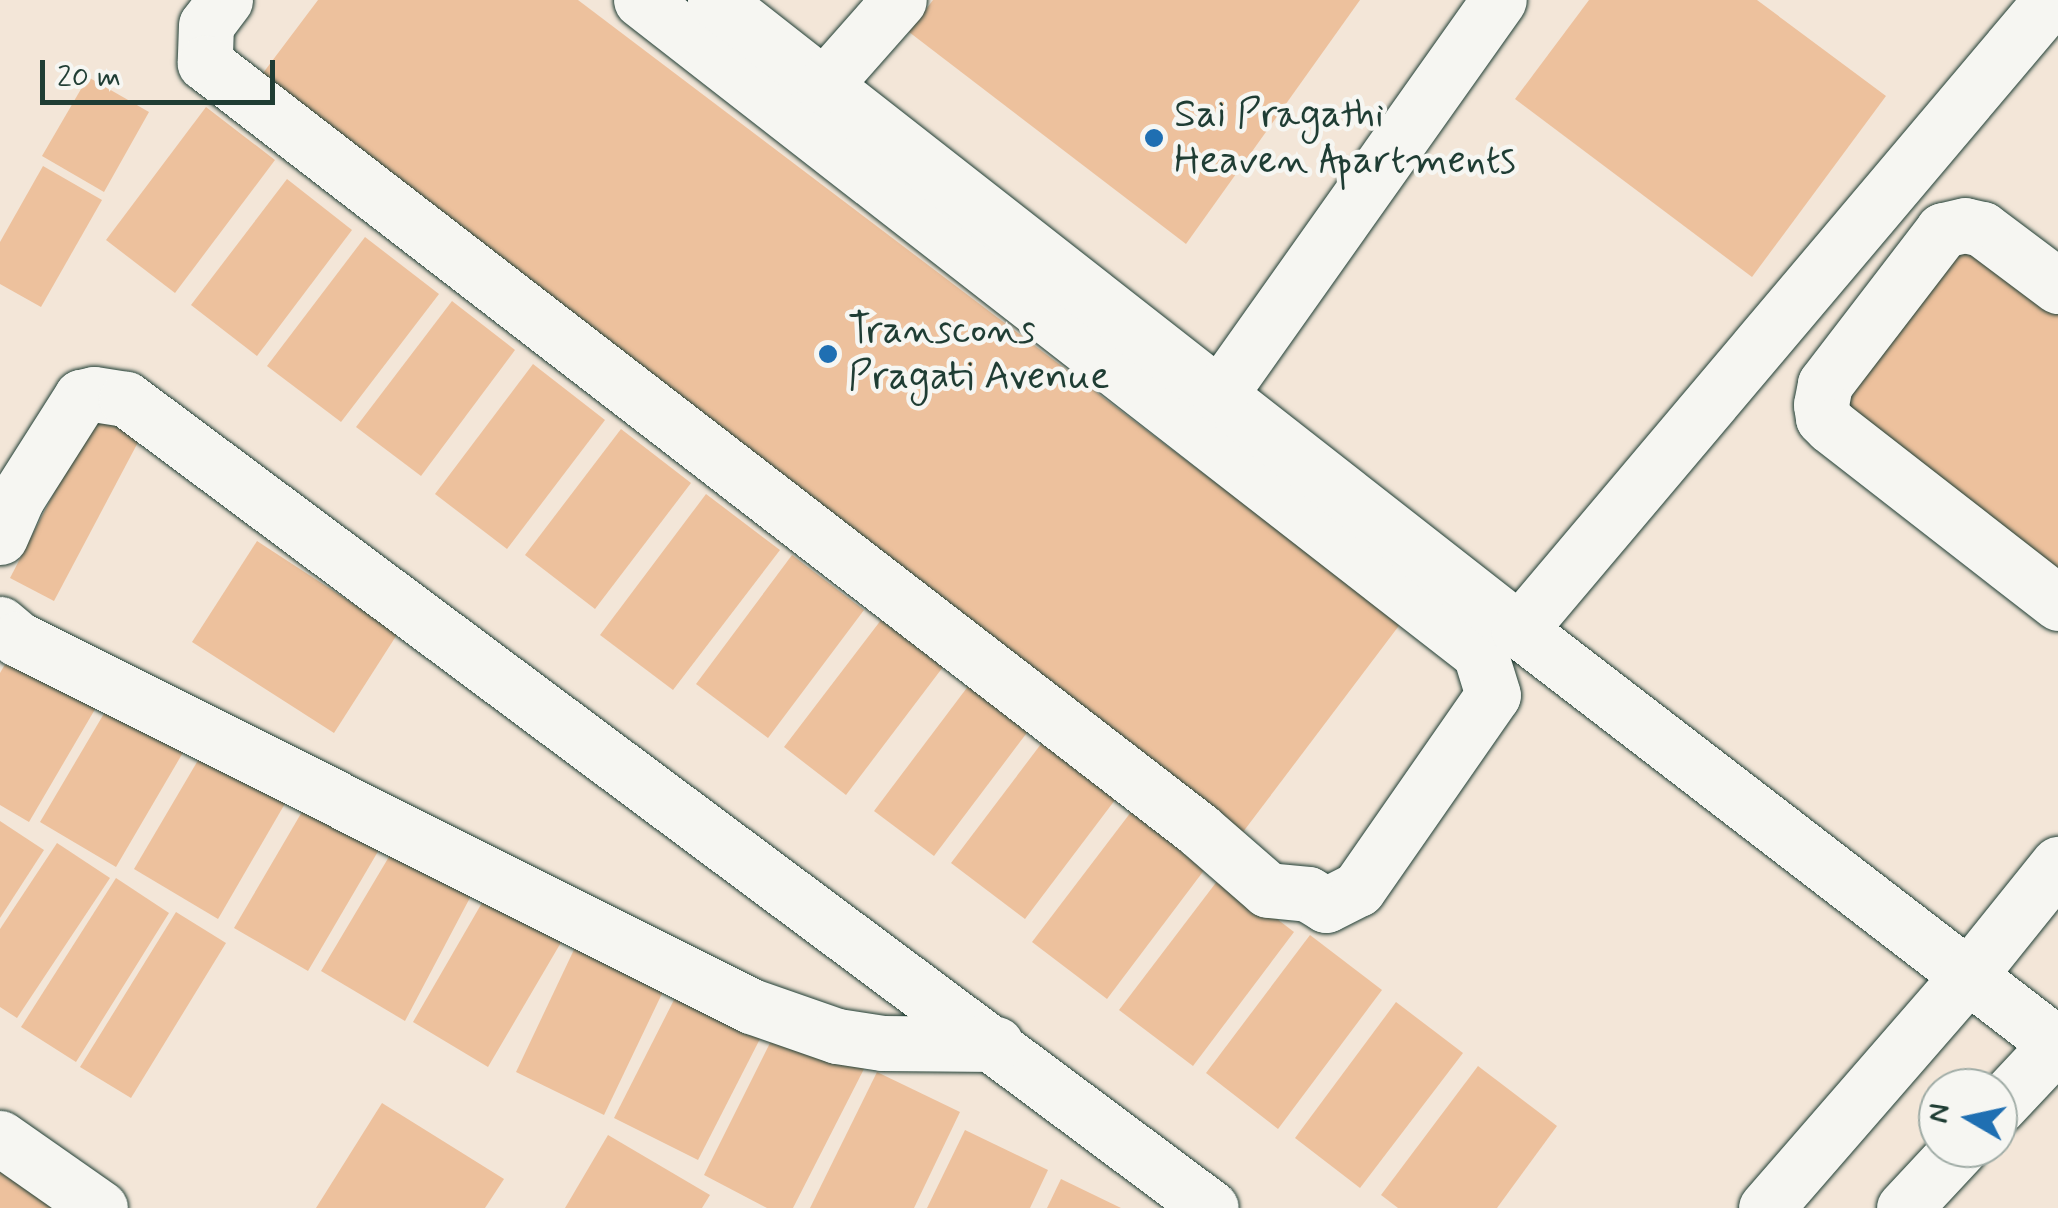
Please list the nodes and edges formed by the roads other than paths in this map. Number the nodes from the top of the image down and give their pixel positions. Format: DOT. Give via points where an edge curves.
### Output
graph roads {
  1 [pos="226,0"];
  2 [pos="641,0"];
  3 [pos="716,0"];
  4 [pos="900,0"];
  5 [pos="2051,0"];
  6 [pos="1484,5"];
  7 [pos="824,86"];
  8 [pos="2058,286"];
  9 [pos="1219,395"];
  10 [pos="0,536"];
  11 [pos="2058,603"];
  12 [pos="0,624"];
  13 [pos="1519,630"];
  14 [pos="2058,864"];
  15 [pos="1968,976"];
  16 [pos="996,1044"];
  17 [pos="2058,1044"];
  18 [pos="2018,1087"];
  19 [pos="0,1138"];
  20 [pos="1941,1168"];
  21 [pos="100,1208"];
  22 [pos="1211,1208"];
  23 [pos="1766,1208"];
  24 [pos="1904,1208"];
  1 -- 2 [label="street" via="206,26 205,63 1268,890 1308,894 1326,904 1358,889 1493,696 1480,653"];
  3 -- 7 [label="street"];
  4 -- 7 [label="street"];
  5 -- 13 [label="street"];
  6 -- 9 [label="street"];
  7 -- 9 [label="street"];
  8 -- 11 [label="street" via="1982,228 1944,230 1825,384 1821,405 1831,426"];
  9 -- 13 [label="street"];
  10 -- 16 [label="street" via="82,398 126,400"];
  12 -- 16 [label="street" via="18,640 751,1006 837,1036 882,1043"];
  13 -- 15 [label="street"];
  14 -- 15 [label="street"];
  15 -- 17 [label="street"];
  15 -- 23 [label="street"];
  16 -- 22 [label="street"];
  17 -- 18 [label="street"];
  19 -- 21 [label="street"];
  20 -- 24 [label="street"];
}
